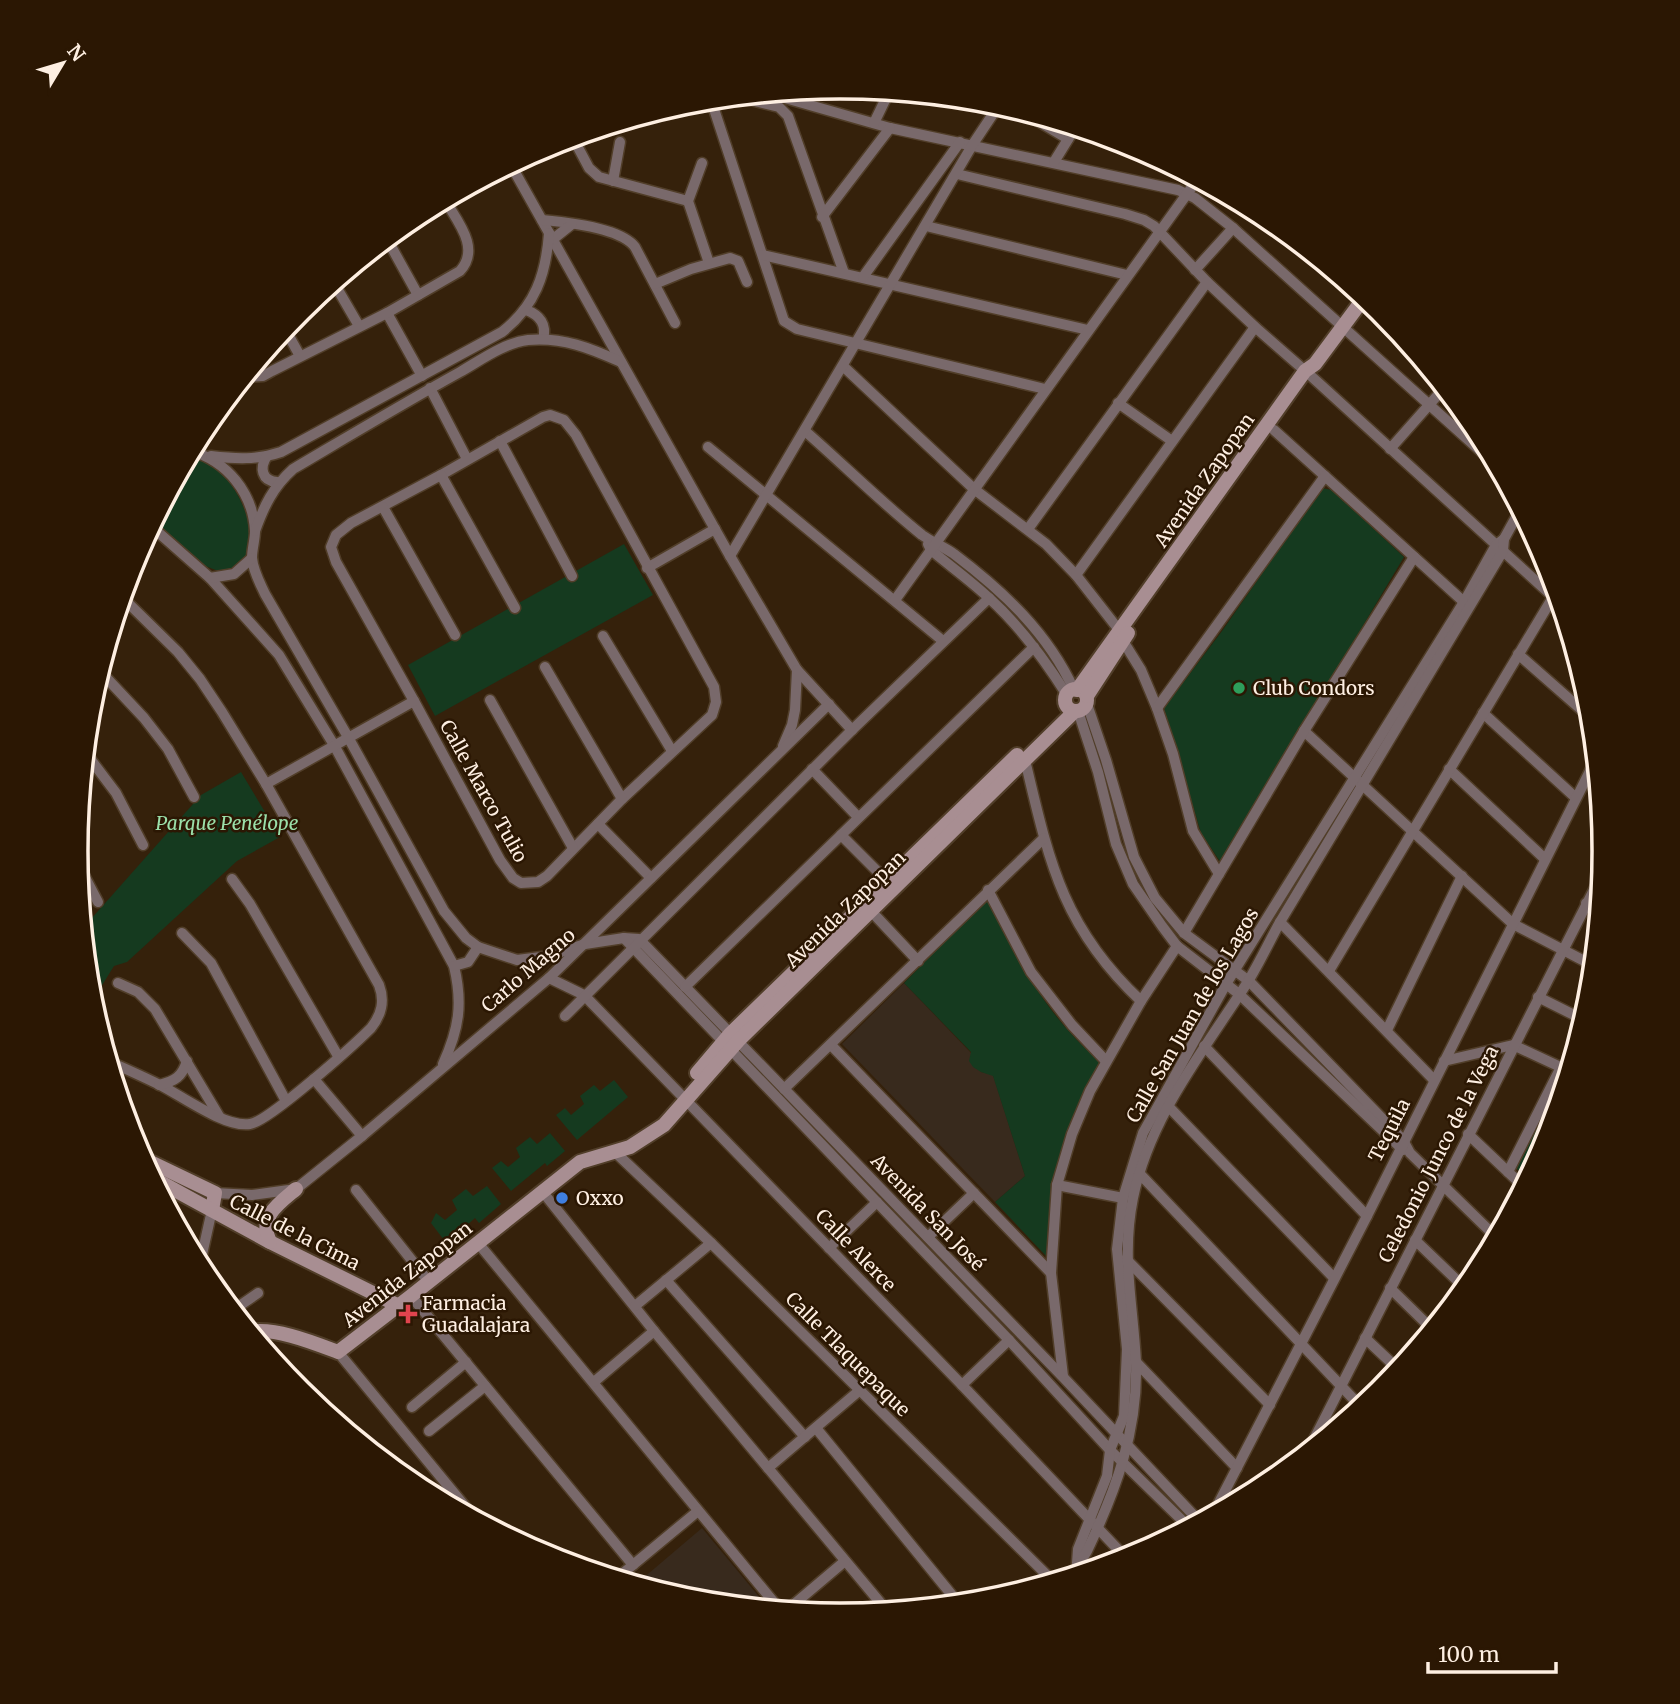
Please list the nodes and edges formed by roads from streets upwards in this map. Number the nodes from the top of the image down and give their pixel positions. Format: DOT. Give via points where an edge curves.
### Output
graph roads {
  1 [pos="807,100"];
  2 [pos="797,101"];
  3 [pos="885,101"];
  4 [pos="806,103"];
  5 [pos="765,104"];
  6 [pos="715,110"];
  7 [pos="992,115"];
  8 [pos="874,123"];
  9 [pos="890,128"];
  10 [pos="1054,131"];
  11 [pos="1070,135"];
  12 [pos="1068,139"];
  13 [pos="620,142"];
  14 [pos="960,142"];
  15 [pos="973,144"];
  16 [pos="578,147"];
  17 [pos="1054,162"];
  18 [pos="702,163"];
  19 [pos="516,173"];
  20 [pos="957,174"];
  21 [pos="613,181"];
  22 [pos="1192,187"];
  23 [pos="1188,194"];
  24 [pos="688,201"];
  25 [pos="450,209"];
  26 [pos="822,217"];
  27 [pos="542,220"];
  28 [pos="572,224"];
  29 [pos="926,226"];
  30 [pos="1233,228"];
  31 [pos="1160,232"];
  32 [pos="550,236"];
  33 [pos="392,248"];
  34 [pos="763,255"];
  35 [pos="709,263"];
  36 [pos="1195,270"];
  37 [pos="844,273"];
  38 [pos="1127,275"];
  39 [pos="863,278"];
  40 [pos="747,282"];
  41 [pos="1207,282"];
  42 [pos="655,284"];
  43 [pos="892,284"];
  44 [pos="339,291"];
  45 [pos="418,295"];
  46 [pos="1358,306"];
  47 [pos="526,310"];
  48 [pos="387,313"];
  49 [pos="675,323"];
  50 [pos="359,326"];
  51 [pos="1343,326"];
  52 [pos="1255,327"];
  53 [pos="1088,330"];
  54 [pos="290,339"];
  55 [pos="543,339"];
  56 [pos="857,344"];
  57 [pos="300,356"];
  58 [pos="621,363"];
  59 [pos="844,367"];
  60 [pos="1310,370"];
  61 [pos="257,376"];
  62 [pos="422,376"];
  63 [pos="430,388"];
  64 [pos="1045,389"];
  65 [pos="1438,395"];
  66 [pos="1118,403"];
  67 [pos="1429,404"];
  68 [pos="1274,430"];
  69 [pos="805,431"];
  70 [pos="500,441"];
  71 [pos="1172,441"];
  72 [pos="1471,442"];
  73 [pos="708,447"];
  74 [pos="1390,449"];
  75 [pos="202,454"];
  76 [pos="209,456"];
  77 [pos="267,456"];
  78 [pos="467,459"];
  79 [pos="442,475"];
  80 [pos="1325,476"];
  81 [pos="278,482"];
  82 [pos="974,489"];
  83 [pos="767,493"];
  84 [pos="383,507"];
  85 [pos="1515,519"];
  86 [pos="715,529"];
  87 [pos="1028,529"];
  88 [pos="255,531"];
  89 [pos="159,533"];
  90 [pos="1501,545"];
  91 [pos="934,546"];
  92 [pos="730,556"];
  93 [pos="1414,556"];
  94 [pos="252,558"];
  95 [pos="647,568"];
  96 [pos="1076,575"];
  97 [pos="572,576"];
  98 [pos="210,578"];
  99 [pos="1545,589"];
  100 [pos="989,598"];
  101 [pos="895,600"];
  102 [pos="1464,602"];
  103 [pos="129,604"];
  104 [pos="1552,606"];
  105 [pos="515,608"];
  106 [pos="455,635"];
  107 [pos="603,636"];
  108 [pos="1121,636"];
  109 [pos="943,641"];
  110 [pos="1034,647"];
  111 [pos="1518,654"];
  112 [pos="545,667"];
  113 [pos="797,670"];
  114 [pos="108,679"];
  115 [pos="490,700"];
  116 [pos="1076,700"];
  117 [pos="414,701"];
  118 [pos="829,704"];
  119 [pos="1578,707"];
  120 [pos="1157,708"];
  121 [pos="1483,713"];
  122 [pos="852,730"];
  123 [pos="1304,731"];
  124 [pos="348,737"];
  125 [pos="334,745"];
  126 [pos="672,751"];
  127 [pos="780,753"];
  128 [pos="1025,760"];
  129 [pos="93,763"];
  130 [pos="812,769"];
  131 [pos="1449,769"];
  132 [pos="1588,774"];
  133 [pos="1359,780"];
  134 [pos="266,784"];
  135 [pos="194,797"];
  136 [pos="1576,798"];
  137 [pos="622,799"];
  138 [pos="858,817"];
  139 [pos="598,824"];
  140 [pos="1412,830"];
  141 [pos="841,835"];
  142 [pos="1044,838"];
  143 [pos="143,845"];
  144 [pos="573,848"];
  145 [pos="1545,859"];
  146 [pos="1219,874"];
  147 [pos="1462,876"];
  148 [pos="651,878"];
  149 [pos="232,879"];
  150 [pos="887,881"];
  151 [pos="89,884"];
  152 [pos="988,890"];
  153 [pos="1591,894"];
  154 [pos="98,902"];
  155 [pos="1586,903"];
  156 [pos="1591,905"];
  157 [pos="871,911"];
  158 [pos="1280,922"];
  159 [pos="1513,924"];
  160 [pos="182,933"];
  161 [pos="1184,933"];
  162 [pos="635,943"];
  163 [pos="585,944"];
  164 [pos="1177,946"];
  165 [pos="478,947"];
  166 [pos="1562,951"];
  167 [pos="918,961"];
  168 [pos="1584,961"];
  169 [pos="454,966"];
  170 [pos="1236,971"];
  171 [pos="1329,971"];
  172 [pos="548,978"];
  173 [pos="1249,981"];
  174 [pos="118,984"];
  175 [pos="1226,984"];
  176 [pos="685,987"];
  177 [pos="1239,994"];
  178 [pos="584,995"];
  179 [pos="1538,997"];
  180 [pos="1141,1001"];
  181 [pos="1574,1015"];
  182 [pos="565,1016"];
  183 [pos="1387,1030"];
  184 [pos="730,1042"];
  185 [pos="831,1045"];
  186 [pos="1513,1045"];
  187 [pos="1204,1046"];
  188 [pos="338,1056"];
  189 [pos="187,1061"];
  190 [pos="1106,1061"];
  191 [pos="1444,1061"];
  192 [pos="119,1066"];
  193 [pos="442,1067"];
  194 [pos="1561,1067"];
  195 [pos="314,1079"];
  196 [pos="1434,1080"];
  197 [pos="159,1085"];
  198 [pos="1555,1087"];
  199 [pos="784,1089"];
  200 [pos="683,1097"];
  201 [pos="286,1101"];
  202 [pos="1168,1106"];
  203 [pos="219,1117"];
  204 [pos="1468,1134"];
  205 [pos="362,1136"];
  206 [pos="1401,1144"];
  207 [pos="615,1152"];
  208 [pos="156,1165"];
  209 [pos="1508,1172"];
  210 [pos="1139,1173"];
  211 [pos="1517,1180"];
  212 [pos="165,1184"];
  213 [pos="1057,1185"];
  214 [pos="1442,1185"];
  215 [pos="296,1189"];
  216 [pos="356,1190"];
  217 [pos="542,1191"];
  218 [pos="215,1193"];
  219 [pos="974,1193"];
  220 [pos="1123,1198"];
  221 [pos="877,1202"];
  222 [pos="212,1210"];
  223 [pos="1367,1216"];
  224 [pos="1490,1231"];
  225 [pos="928,1237"];
  226 [pos="1415,1240"];
  227 [pos="270,1242"];
  228 [pos="478,1243"];
  229 [pos="710,1243"];
  230 [pos="829,1248"];
  231 [pos="203,1252"];
  232 [pos="1126,1259"];
  233 [pos="1051,1273"];
  234 [pos="1334,1278"];
  235 [pos="666,1280"];
  236 [pos="1458,1281"];
  237 [pos="429,1282"];
  238 [pos="1390,1288"];
  239 [pos="977,1289"];
  240 [pos="258,1293"];
  241 [pos="411,1296"];
  242 [pos="969,1298"];
  243 [pos="240,1306"];
  244 [pos="398,1306"];
  245 [pos="635,1306"];
  246 [pos="1426,1323"];
  247 [pos="654,1331"];
  248 [pos="261,1332"];
  249 [pos="1365,1338"];
  250 [pos="1009,1340"];
  251 [pos="1301,1344"];
  252 [pos="338,1352"];
  253 [pos="466,1362"];
  254 [pos="1136,1362"];
  255 [pos="1392,1363"];
  256 [pos="1063,1377"];
  257 [pos="594,1382"];
  258 [pos="962,1385"];
  259 [pos="485,1386"];
  260 [pos="1340,1387"];
  261 [pos="860,1390"];
  262 [pos="1354,1401"];
  263 [pos="1270,1405"];
  264 [pos="412,1407"];
  265 [pos="816,1428"];
  266 [pos="429,1431"];
  267 [pos="1317,1434"];
  268 [pos="1116,1435"];
  269 [pos="805,1437"];
  270 [pos="1128,1447"];
  271 [pos="1110,1450"];
  272 [pos="1123,1463"];
  273 [pos="768,1468"];
  274 [pos="1237,1468"];
  275 [pos="1219,1502"];
  276 [pos="462,1503"];
  277 [pos="698,1511"];
  278 [pos="1194,1516"];
  279 [pos="1183,1521"];
  280 [pos="1093,1524"];
  281 [pos="1119,1551"];
  282 [pos="845,1561"];
  283 [pos="633,1565"];
  284 [pos="1076,1567"];
  285 [pos="624,1573"];
  286 [pos="1047,1575"];
  287 [pos="952,1596"];
  288 [pos="775,1601"];
  289 [pos="793,1603"];
  290 [pos="881,1603"];
  1 -- 4 [label="street"];
  2 -- 4 [label="street"];
  3 -- 8 [label="street"];
  4 -- 8 [label="street"];
  5 -- 26 [label="street" via="779,107 788,116"];
  6 -- 34 [label="street"];
  7 -- 15 [label="street"];
  8 -- 9 [label="street"];
  9 -- 14 [label="street"];
  9 -- 26 [label="street"];
  10 -- 12 [label="street"];
  11 -- 12 [label="street"];
  12 -- 17 [label="street"];
  13 -- 21 [label="street"];
  14 -- 15 [label="street"];
  14 -- 39 [label="street"];
  15 -- 17 [label="street"];
  15 -- 20 [label="street"];
  16 -- 21 [label="street" via="592,172"];
  17 -- 23 [label="street"];
  18 -- 24 [label="street"];
  19 -- 27 [label="street"];
  20 -- 29 [label="street"];
  20 -- 31 [label="street" via="1135,217"];
  21 -- 24 [label="street"];
  22 -- 23 [label="street"];
  23 -- 30 [label="street"];
  23 -- 31 [label="street"];
  24 -- 35 [label="street"];
  25 -- 45 [label="street" via="467,240 468,260 460,271"];
  26 -- 37 [label="street"];
  27 -- 28 [label="street"];
  27 -- 32 [label="street"];
  28 -- 32 [label="street"];
  28 -- 42 [label="street" via="626,238"];
  29 -- 38 [label="street"];
  29 -- 43 [label="street"];
  30 -- 36 [label="street"];
  30 -- 51 [label="street"];
  31 -- 36 [label="street"];
  31 -- 38 [label="street"];
  32 -- 47 [label="street" via="538,288"];
  32 -- 58 [label="street"];
  33 -- 45 [label="street"];
  34 -- 37 [label="street"];
  34 -- 56 [label="street" via="784,321 797,329"];
  35 -- 40 [label="street" via="735,258"];
  35 -- 42 [label="street"];
  36 -- 41 [label="street"];
  37 -- 39 [label="street"];
  38 -- 53 [label="street"];
  39 -- 43 [label="street"];
  41 -- 52 [label="street"];
  41 -- 66 [label="street"];
  42 -- 49 [label="street"];
  43 -- 53 [label="street"];
  43 -- 56 [label="street"];
  44 -- 50 [label="street"];
  45 -- 48 [label="street"];
  46 -- 51 [label="street, Avenida Zapopan"];
  47 -- 55 [label="street" via="541,320"];
  47 -- 62 [label="street" via="502,332"];
  48 -- 50 [label="street"];
  48 -- 62 [label="street"];
  50 -- 57 [label="street"];
  51 -- 60 [label="street, Avenida Zapopan"];
  51 -- 67 [label="street"];
  52 -- 60 [label="street"];
  52 -- 71 [label="street"];
  53 -- 64 [label="street"];
  54 -- 57 [label="street"];
  55 -- 58 [label="street" via="582,345"];
  55 -- 63 [label="street" via="510,345"];
  56 -- 59 [label="street"];
  56 -- 64 [label="street"];
  57 -- 61 [label="street"];
  58 -- 86 [label="street"];
  59 -- 69 [label="street"];
  59 -- 82 [label="street"];
  60 -- 68 [label="street, Avenida Zapopan"];
  60 -- 74 [label="street"];
  60 -- 108 [label="street, Avenida Zapopan"];
  62 -- 77 [label="street" via="296,445"];
  63 -- 78 [label="street"];
  63 -- 81 [label="street"];
  64 -- 82 [label="street"];
  65 -- 67 [label="street"];
  66 -- 71 [label="street"];
  66 -- 87 [label="street"];
  67 -- 72 [label="street"];
  67 -- 74 [label="street"];
  68 -- 80 [label="street"];
  68 -- 108 [label="street, Avenida Zapopan"];
  69 -- 83 [label="street"];
  69 -- 91 [label="street"];
  70 -- 78 [label="street"];
  70 -- 95 [label="street" via="543,416 557,416 570,426"];
  70 -- 97 [label="street"];
  71 -- 96 [label="street"];
  73 -- 83 [label="street"];
  74 -- 90 [label="street"];
  75 -- 76 [label="street"];
  76 -- 77 [label="street"];
  76 -- 88 [label="street" via="242,488"];
  77 -- 81 [label="street" via="263,473"];
  78 -- 79 [label="street"];
  79 -- 84 [label="street"];
  79 -- 105 [label="street"];
  80 -- 93 [label="street"];
  80 -- 120 [label="street"];
  81 -- 88 [label="street"];
  82 -- 87 [label="street"];
  82 -- 91 [label="street"];
  83 -- 92 [label="street"];
  83 -- 101 [label="street"];
  84 -- 106 [label="street"];
  84 -- 117 [label="street, Calle Marco Tulio" via="343,529 332,541 331,552"];
  85 -- 90 [label="street, Calle San Juan de los Lagos"];
  86 -- 92 [label="street"];
  86 -- 95 [label="street"];
  87 -- 96 [label="street"];
  88 -- 94 [label="street"];
  89 -- 98 [label="street"];
  90 -- 99 [label="street"];
  90 -- 102 [label="street, Calle San Juan de los Lagos"];
  90 -- 133 [label="street, Calle San Juan de los Lagos"];
  91 -- 100 [label="street"];
  91 -- 101 [label="street"];
  91 -- 116 [label="street" via="1013,603 1060,663"];
  92 -- 113 [label="street"];
  93 -- 102 [label="street"];
  93 -- 123 [label="street"];
  94 -- 98 [label="street" via="234,574"];
  94 -- 124 [label="street" via="265,594"];
  95 -- 126 [label="street, Calle Marco Tulio" via="716,695 712,715"];
  96 -- 108 [label="street"];
  98 -- 125 [label="street" via="279,655"];
  100 -- 109 [label="street"];
  100 -- 110 [label="street"];
  101 -- 109 [label="street"];
  102 -- 133 [label="street, Calle San Juan de los Lagos"];
  103 -- 134 [label="street" via="200,679"];
  104 -- 111 [label="street"];
  107 -- 126 [label="street"];
  108 -- 116 [label="street, Avenida Zapopan"];
  108 -- 120 [label="street"];
  109 -- 122 [label="street"];
  110 -- 116 [label="street"];
  110 -- 138 [label="street"];
  111 -- 119 [label="street"];
  111 -- 121 [label="street"];
  112 -- 137 [label="street"];
  113 -- 118 [label="street"];
  113 -- 127 [label="street" via="792,725"];
  114 -- 135 [label="street" via="168,749"];
  115 -- 144 [label="street"];
  116 -- 128 [label="street, Avenida Zapopan"];
  116 -- 150 [label="street, Avenida Zapopan"];
  116 -- 161 [label="street" via="1106,760 1133,857 1155,898"];
  116 -- 164 [label="street" via="1124,863"];
  117 -- 124 [label="street"];
  117 -- 144 [label="street, Calle Marco Tulio" via="513,878 521,883 538,882"];
  118 -- 122 [label="street"];
  118 -- 127 [label="street, Carlo Magno"];
  120 -- 146 [label="street" via="1193,831"];
  121 -- 131 [label="street"];
  121 -- 136 [label="street"];
  122 -- 130 [label="street"];
  123 -- 133 [label="street"];
  123 -- 146 [label="street"];
  124 -- 125 [label="street"];
  124 -- 165 [label="street" via="444,911"];
  125 -- 134 [label="street"];
  125 -- 169 [label="street"];
  126 -- 137 [label="street, Calle Marco Tulio"];
  127 -- 148 [label="street, Carlo Magno"];
  128 -- 142 [label="street"];
  128 -- 157 [label="street, Avenida Zapopan"];
  129 -- 143 [label="street" via="116,793"];
  130 -- 138 [label="street"];
  130 -- 162 [label="street"];
  131 -- 140 [label="street"];
  131 -- 145 [label="street"];
  132 -- 136 [label="street, Tequila"];
  133 -- 140 [label="street"];
  133 -- 158 [label="street, Calle San Juan de los Lagos"];
  133 -- 170 [label="street, Calle San Juan de los Lagos"];
  134 -- 188 [label="street" via="382,995 378,1020"];
  136 -- 145 [label="street, Tequila"];
  137 -- 139 [label="street, Calle Marco Tulio"];
  138 -- 141 [label="street"];
  139 -- 144 [label="street, Calle Marco Tulio"];
  139 -- 148 [label="street"];
  140 -- 147 [label="street"];
  140 -- 171 [label="street"];
  141 -- 150 [label="street"];
  141 -- 176 [label="street"];
  142 -- 152 [label="street"];
  142 -- 180 [label="street" via="1072,916 1100,957"];
  145 -- 159 [label="street, Tequila"];
  146 -- 161 [label="street"];
  147 -- 159 [label="street"];
  147 -- 183 [label="street"];
  148 -- 163 [label="street, Carlo Magno"];
  149 -- 188 [label="street"];
  150 -- 184 [label="street, Avenida Zapopan"];
  151 -- 154 [label="street"];
  152 -- 167 [label="street"];
  152 -- 190 [label="street" via="1031,972"];
  153 -- 155 [label="street, Celedonio Junco de la Vega"];
  155 -- 156 [label="street"];
  155 -- 166 [label="street, Celedonio Junco de la Vega"];
  157 -- 167 [label="street"];
  157 -- 184 [label="street, Avenida Zapopan"];
  158 -- 171 [label="street"];
  158 -- 173 [label="street, Calle San Juan de los Lagos"];
  159 -- 166 [label="street"];
  159 -- 191 [label="street, Tequila"];
  160 -- 201 [label="street" via="211,964"];
  161 -- 170 [label="street"];
  162 -- 163 [label="street" via="624,939"];
  162 -- 176 [label="street, Avenida San José"];
  162 -- 178 [label="street"];
  162 -- 184 [label="street, Avenida San José"];
  163 -- 165 [label="street" via="550,956 517,960"];
  163 -- 172 [label="street, Carlo Magno"];
  164 -- 175 [label="street"];
  164 -- 180 [label="street"];
  165 -- 169 [label="street" via="468,962"];
  166 -- 168 [label="street"];
  166 -- 179 [label="street, Celedonio Junco de la Vega"];
  167 -- 185 [label="street"];
  169 -- 193 [label="street" via="459,1014 455,1038"];
  170 -- 173 [label="street"];
  170 -- 175 [label="street, Calle San Juan de los Lagos"];
  171 -- 183 [label="street"];
  172 -- 178 [label="street, Calle Alerce"];
  172 -- 193 [label="street, Carlo Magno"];
  173 -- 177 [label="street, Calle San Juan de los Lagos"];
  173 -- 206 [label="street"];
  174 -- 189 [label="street" via="148,1000"];
  175 -- 177 [label="street"];
  175 -- 220 [label="street, Calle San Juan de los Lagos" via="1143,1133"];
  176 -- 184 [label="street, Avenida San José"];
  177 -- 187 [label="street, Calle San Juan de los Lagos"];
  177 -- 206 [label="street"];
  178 -- 182 [label="street"];
  178 -- 200 [label="street, Calle Alerce"];
  179 -- 181 [label="street"];
  179 -- 186 [label="street, Celedonio Junco de la Vega"];
  180 -- 190 [label="street"];
  183 -- 196 [label="street"];
  184 -- 199 [label="street, Avenida San José"];
  184 -- 200 [label="street, Avenida Zapopan"];
  184 -- 221 [label="street, Avenida San José"];
  185 -- 199 [label="street"];
  185 -- 219 [label="street"];
  186 -- 191 [label="street"];
  186 -- 194 [label="street"];
  186 -- 204 [label="street, Celedonio Junco de la Vega"];
  187 -- 202 [label="street, Calle San Juan de los Lagos"];
  187 -- 223 [label="street"];
  188 -- 195 [label="street"];
  189 -- 197 [label="street" via="180,1077"];
  189 -- 203 [label="street"];
  190 -- 213 [label="street" via="1078,1118"];
  191 -- 196 [label="street, Tequila"];
  192 -- 197 [label="street"];
  193 -- 205 [label="street, Carlo Magno"];
  195 -- 201 [label="street"];
  195 -- 205 [label="street"];
  196 -- 206 [label="street, Tequila"];
  197 -- 203 [label="street"];
  198 -- 209 [label="street"];
  199 -- 225 [label="street, Avenida San José"];
  200 -- 207 [label="street, Avenida Zapopan" via="664,1125"];
  200 -- 230 [label="street, Calle Alerce"];
  201 -- 203 [label="street" via="250,1125"];
  202 -- 210 [label="street, Calle San Juan de los Lagos"];
  202 -- 234 [label="street"];
  204 -- 209 [label="street"];
  204 -- 214 [label="street, Celedonio Junco de la Vega"];
  205 -- 215 [label="street, Carlo Magno"];
  206 -- 214 [label="street"];
  206 -- 223 [label="street, Tequila"];
  207 -- 217 [label="street, Avenida Zapopan" via="580,1162"];
  207 -- 229 [label="street, Calle Tlaquepaque"];
  208 -- 218 [label="street, Calle de la Cima"];
  209 -- 211 [label="street"];
  210 -- 232 [label="street, Calle San Juan de los Lagos"];
  210 -- 251 [label="street"];
  212 -- 222 [label="street, Calle de la Cima"];
  213 -- 220 [label="street"];
  213 -- 233 [label="street"];
  214 -- 224 [label="street"];
  214 -- 226 [label="street, Celedonio Junco de la Vega"];
  215 -- 218 [label="street" via="252,1195"];
  215 -- 227 [label="street" via="266,1219"];
  216 -- 237 [label="street"];
  217 -- 228 [label="street, Avenida Zapopan"];
  217 -- 245 [label="street"];
  218 -- 222 [label="street, Calle de la Cima"];
  219 -- 225 [label="street"];
  219 -- 233 [label="street"];
  220 -- 268 [label="street, Calle San Juan de los Lagos" via="1117,1249 1128,1367 1124,1416"];
  221 -- 230 [label="street"];
  221 -- 242 [label="street, Avenida San José"];
  222 -- 227 [label="street, Calle de la Cima"];
  222 -- 231 [label="street"];
  223 -- 234 [label="street, Tequila"];
  225 -- 239 [label="street, Avenida San José"];
  226 -- 236 [label="street"];
  226 -- 238 [label="street, Celedonio Junco de la Vega"];
  227 -- 244 [label="street, Calle de la Cima"];
  228 -- 237 [label="street, Avenida Zapopan"];
  228 -- 257 [label="street"];
  229 -- 235 [label="street"];
  229 -- 261 [label="street, Calle Tlaquepaque"];
  230 -- 258 [label="street, Calle Alerce"];
  232 -- 254 [label="street, Calle San Juan de los Lagos"];
  232 -- 263 [label="street"];
  233 -- 256 [label="street"];
  234 -- 251 [label="street, Tequila"];
  235 -- 245 [label="street"];
  235 -- 269 [label="street"];
  237 -- 241 [label="street, Avenida Zapopan"];
  238 -- 246 [label="street"];
  238 -- 249 [label="street, Celedonio Junco de la Vega"];
  239 -- 242 [label="street"];
  239 -- 256 [label="street, Avenida San José"];
  240 -- 243 [label="street"];
  241 -- 244 [label="street, Avenida Zapopan"];
  241 -- 253 [label="street"];
  242 -- 250 [label="street, Avenida San José"];
  244 -- 252 [label="street, Avenida Zapopan"];
  245 -- 247 [label="street"];
  247 -- 257 [label="street"];
  247 -- 273 [label="street"];
  248 -- 252 [label="street, Avenida Zapopan" via="295,1337"];
  249 -- 255 [label="street"];
  249 -- 260 [label="street, Celedonio Junco de la Vega"];
  250 -- 258 [label="street"];
  250 -- 271 [label="street, Avenida San José"];
  251 -- 260 [label="street"];
  251 -- 263 [label="street, Tequila"];
  252 -- 276 [label="street"];
  253 -- 259 [label="street"];
  253 -- 264 [label="street"];
  254 -- 270 [label="street, Calle San Juan de los Lagos"];
  254 -- 274 [label="street"];
  256 -- 268 [label="street, Avenida San José"];
  257 -- 277 [label="street"];
  258 -- 280 [label="street, Calle Alerce"];
  259 -- 266 [label="street"];
  259 -- 283 [label="street"];
  260 -- 262 [label="street"];
  260 -- 267 [label="street, Celedonio Junco de la Vega"];
  261 -- 265 [label="street"];
  261 -- 286 [label="street, Calle Tlaquepaque"];
  263 -- 274 [label="street, Tequila"];
  265 -- 269 [label="street"];
  265 -- 287 [label="street"];
  268 -- 270 [label="street, Avenida San José"];
  268 -- 271 [label="street, Calle San Juan de los Lagos"];
  269 -- 273 [label="street"];
  270 -- 272 [label="street, Calle San Juan de los Lagos"];
  270 -- 278 [label="street, Avenida San José"];
  271 -- 272 [label="street, Avenida San José"];
  271 -- 280 [label="street, Calle San Juan de los Lagos"];
  272 -- 279 [label="street, Avenida San José"];
  272 -- 280 [label="street, Calle San Juan de los Lagos"];
  273 -- 282 [label="street"];
  274 -- 275 [label="street, Tequila"];
  277 -- 283 [label="street"];
  277 -- 288 [label="street"];
  280 -- 281 [label="street, Calle Alerce"];
  280 -- 284 [label="street, Calle San Juan de los Lagos" via="1085,1554"];
  282 -- 289 [label="street"];
  282 -- 290 [label="street"];
  283 -- 285 [label="street"];
}
